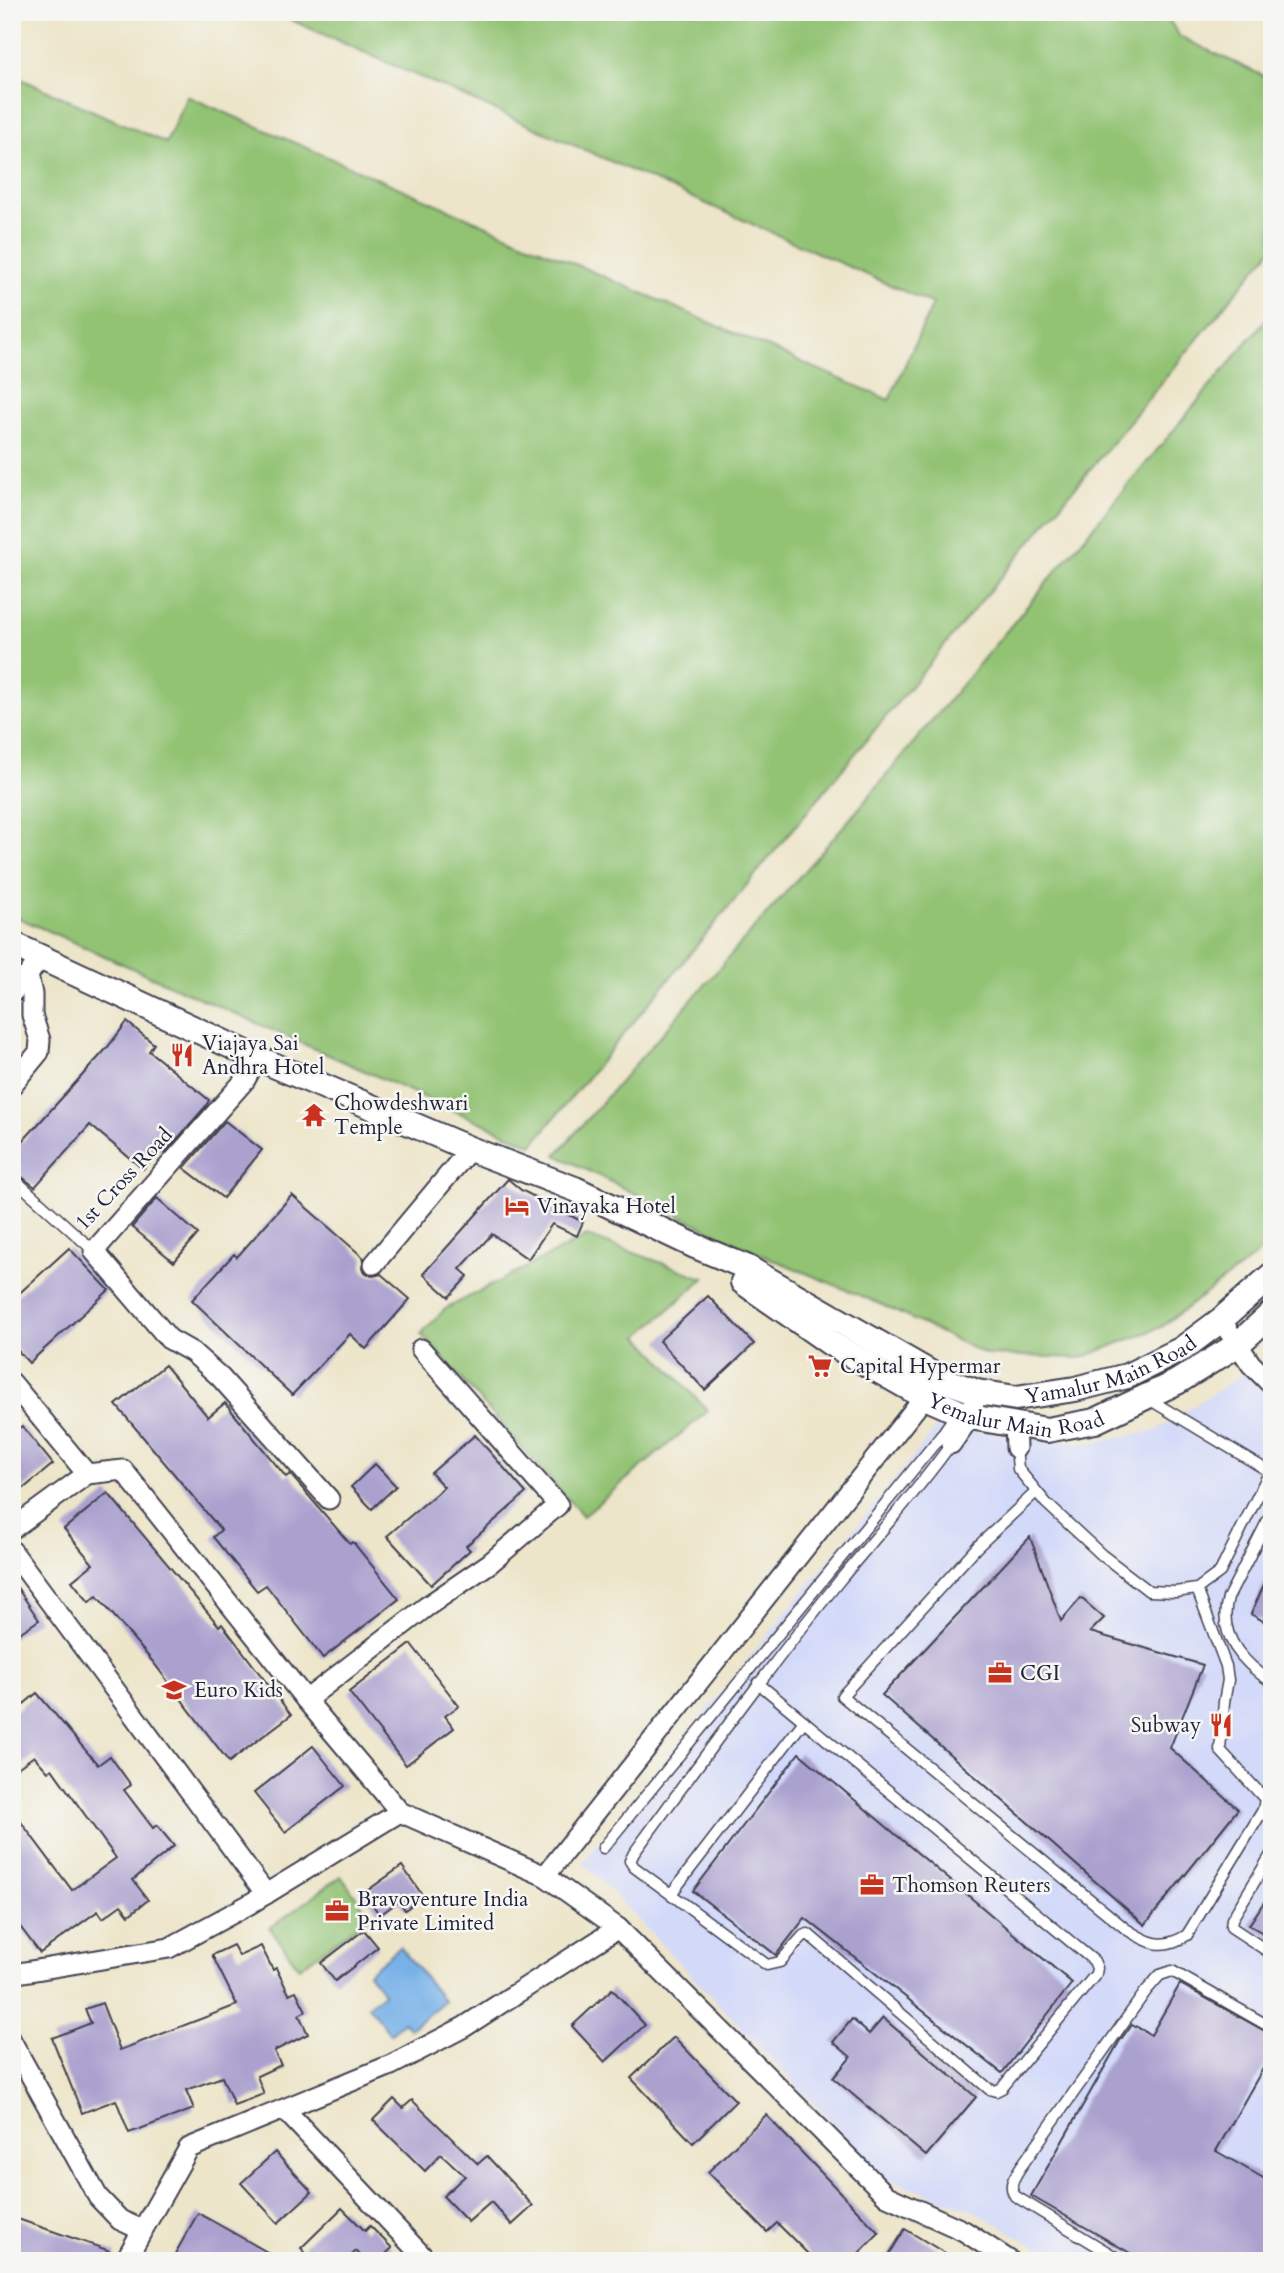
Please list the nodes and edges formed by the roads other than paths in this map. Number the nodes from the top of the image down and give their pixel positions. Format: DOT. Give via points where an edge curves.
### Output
graph roads {
  1 [pos="12,944"];
  2 [pos="34,966"];
  3 [pos="12,993"];
  4 [pos="257,1058"];
  5 [pos="12,1085"];
  6 [pos="471,1149"];
  7 [pos="12,1177"];
  8 [pos="695,1246"];
  9 [pos="93,1251"];
  10 [pos="374,1264"];
  11 [pos="1272,1275"];
  12 [pos="1272,1313"];
  13 [pos="1221,1320"];
  14 [pos="1237,1345"];
  15 [pos="421,1349"];
  16 [pos="12,1383"];
  17 [pos="1272,1385"];
  18 [pos="932,1387"];
  19 [pos="972,1390"];
  20 [pos="1146,1397"];
  21 [pos="964,1414"];
  22 [pos="1015,1436"];
  23 [pos="951,1444"];
  24 [pos="1271,1469"];
  25 [pos="87,1474"];
  26 [pos="1036,1492"];
  27 [pos="329,1499"];
  28 [pos="1272,1512"];
  29 [pos="12,1529"];
  30 [pos="12,1551"];
  31 [pos="1197,1590"];
  32 [pos="1272,1682"];
  33 [pos="758,1683"];
  34 [pos="306,1700"];
  35 [pos="804,1721"];
  36 [pos="400,1812"];
  37 [pos="603,1848"];
  38 [pos="1272,1853"];
  39 [pos="545,1876"];
  40 [pos="266,1894"];
  41 [pos="671,1894"];
  42 [pos="618,1928"];
  43 [pos="1272,1954"];
  44 [pos="12,1974"];
  45 [pos="1272,2028"];
  46 [pos="12,2042"];
  47 [pos="1272,2061"];
  48 [pos="1272,2077"];
  49 [pos="285,2110"];
  50 [pos="142,2230"];
  51 [pos="125,2261"];
  52 [pos="426,2261"];
  53 [pos="1010,2261"];
  54 [pos="1122,2261"];
  1 -- 2 [label="street"];
  2 -- 3 [label="street"];
  2 -- 4 [label="street"];
  2 -- 5 [label="street" via="32,1015 39,1052"];
  4 -- 6 [label="street"];
  4 -- 9 [label="street, 1st Cross Road" via="245,1080"];
  6 -- 8 [label="street" via="575,1189"];
  6 -- 10 [label="street"];
  7 -- 9 [label="lane, 1st Cross Road"];
  8 -- 18 [label="street, Yamalur Main Road" via="746,1267"];
  8 -- 18 [label="street, Yemalur Main Road" via="830,1343"];
  9 -- 27 [label="street" via="169,1339 220,1377"];
  11 -- 13 [label="street, Yamalur Main Road"];
  12 -- 14 [label="street"];
  13 -- 14 [label="street"];
  13 -- 19 [label="street, Yamalur Main Road" via="1182,1349 1127,1376 1016,1398"];
  14 -- 17 [label="street"];
  14 -- 20 [label="street, Yemalur Main Road"];
  15 -- 34 [label="street" via="558,1505 490,1563"];
  16 -- 25 [label="street"];
  18 -- 19 [label="street, Yamalur Main Road"];
  18 -- 21 [label="street, Yemalur Main Road"];
  18 -- 39 [label="street"];
  19 -- 21 [label="street"];
  20 -- 22 [label="street, Yemalur Main Road" via="1095,1421"];
  20 -- 24 [label="lane"];
  21 -- 22 [label="street, Yemalur Main Road"];
  21 -- 23 [label="street"];
  21 -- 37 [label="lane" via="940,1437"];
  22 -- 26 [label="lane" via="1018,1469"];
  23 -- 33 [label="lane"];
  24 -- 31 [label="lane" via="1220,1572"];
  25 -- 29 [label="street"];
  25 -- 34 [label="street" via="123,1470"];
  26 -- 31 [label="lane" via="1102,1555 1149,1591"];
  26 -- 31 [label="lane" via="977,1547 842,1696 1146,1942 1175,1942 1187,1935 1263,1810 1265,1799 1220,1750 1226,1666"];
  28 -- 32 [label="lane" via="1224,1610 1232,1643 1250,1668"];
  30 -- 40 [label="street"];
  33 -- 35 [label="lane"];
  33 -- 41 [label="lane" via="630,1861"];
  34 -- 36 [label="street"];
  35 -- 41 [label="lane"];
  35 -- 41 [label="lane" via="1090,1956 1096,1974 996,2091 808,1934 780,1962 767,1965"];
  36 -- 39 [label="street"];
  36 -- 40 [label="street"];
  38 -- 43 [label="lane" via="1231,1927"];
  39 -- 42 [label="street"];
  40 -- 44 [label="street" via="169,1948"];
  42 -- 49 [label="street" via="464,2027 391,2065"];
  42 -- 53 [label="street" via="887,2196 964,2231"];
  45 -- 54 [label="lane" via="1172,1971 1160,1975 1020,2168 1012,2181 1015,2196"];
  46 -- 50 [label="street" via="98,2197 120,2220"];
  47 -- 48 [label="lane"];
  49 -- 50 [label="street" via="189,2148"];
  49 -- 52 [label="street"];
  50 -- 51 [label="street"];
}
